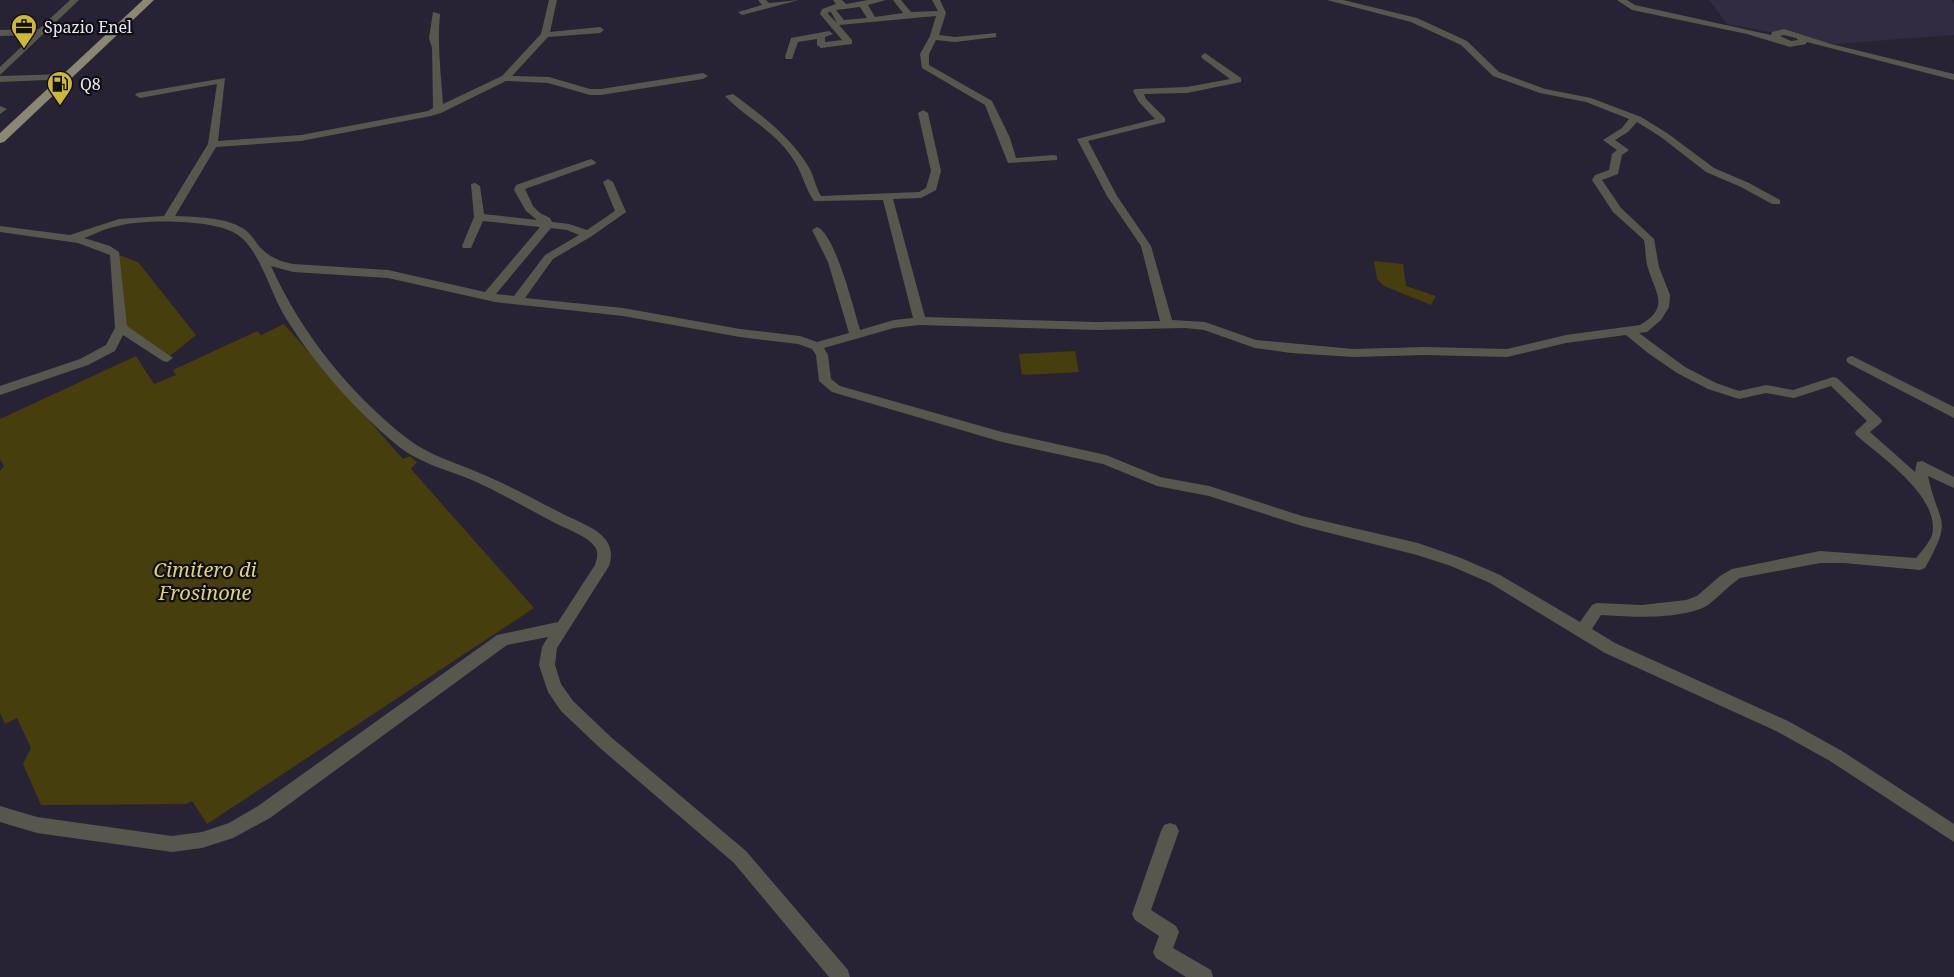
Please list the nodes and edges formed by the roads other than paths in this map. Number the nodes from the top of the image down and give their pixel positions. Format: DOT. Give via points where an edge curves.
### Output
graph roads {
  1 [pos="75,0"];
  2 [pos="149,0"];
  3 [pos="553,0"];
  4 [pos="795,0"];
  5 [pos="882,0"];
  6 [pos="897,0"];
  7 [pos="936,0"];
  8 [pos="1331,0"];
  9 [pos="1621,0"];
  10 [pos="765,3"];
  11 [pos="841,4"];
  12 [pos="863,4"];
  13 [pos="742,12"];
  14 [pos="942,13"];
  15 [pos="436,14"];
  16 [pos="909,15"];
  17 [pos="872,20"];
  18 [pos="600,30"];
  19 [pos="839,30"];
  20 [pos="42,32"];
  21 [pos="0,33"];
  22 [pos="545,35"];
  23 [pos="821,35"];
  24 [pos="993,35"];
  25 [pos="934,36"];
  26 [pos="1205,56"];
  27 [pos="789,57"];
  28 [pos="0,72"];
  29 [pos="703,76"];
  30 [pos="67,77"];
  31 [pos="1954,77"];
  32 [pos="505,78"];
  33 [pos="0,79"];
  34 [pos="140,95"];
  35 [pos="730,96"];
  36 [pos="438,111"];
  37 [pos="923,113"];
  38 [pos="1635,118"];
  39 [pos="0,139"];
  40 [pos="213,144"];
  41 [pos="1053,158"];
  42 [pos="591,162"];
  43 [pos="608,183"];
  44 [pos="475,186"];
  45 [pos="887,196"];
  46 [pos="1776,202"];
  47 [pos="479,218"];
  48 [pos="167,219"];
  49 [pos="548,225"];
  50 [pos="0,229"];
  51 [pos="817,230"];
  52 [pos="588,234"];
  53 [pos="63,238"];
  54 [pos="467,246"];
  55 [pos="258,252"];
  56 [pos="488,296"];
  57 [pos="517,301"];
  58 [pos="918,321"];
  59 [pos="1167,324"];
  60 [pos="121,328"];
  61 [pos="1630,332"];
  62 [pos="856,336"];
  63 [pos="816,346"];
  64 [pos="167,358"];
  65 [pos="1852,360"];
  66 [pos="0,391"];
  67 [pos="1954,413"];
  68 [pos="1954,483"];
  69 [pos="1923,486"];
  70 [pos="562,627"];
  71 [pos="1581,632"];
  72 [pos="534,634"];
  73 [pos="548,658"];
  74 [pos="0,814"];
  75 [pos="1170,831"];
  76 [pos="1954,834"];
  77 [pos="842,977"];
  78 [pos="1204,977"];
  1 -- 20 [label="street"];
  2 -- 30 [label="main road"];
  3 -- 22 [label="street"];
  4 -- 10 [label="street"];
  5 -- 12 [label="street"];
  6 -- 16 [label="street"];
  7 -- 14 [label="street"];
  8 -- 38 [label="street" via="1414,20 1464,43 1497,74"];
  9 -- 31 [label="street" via="1632,8 1800,40"];
  10 -- 13 [label="street"];
  11 -- 12 [label="street"];
  11 -- 17 [label="street" via="835,13 841,23"];
  11 -- 19 [label="street" via="824,13"];
  12 -- 17 [label="street"];
  14 -- 16 [label="street"];
  14 -- 25 [label="street"];
  15 -- 36 [label="street" via="433,38"];
  16 -- 17 [label="street"];
  18 -- 22 [label="street"];
  19 -- 23 [label="street"];
  19 -- 23 [label="street" via="849,42 821,45"];
  20 -- 21 [label="street"];
  20 -- 28 [label="street"];
  22 -- 32 [label="street"];
  23 -- 27 [label="street" via="794,40"];
  24 -- 25 [label="street"];
  25 -- 41 [label="street" via="923,60 926,66 989,103 1012,161"];
  26 -- 59 [label="street" via="1238,80 1187,90 1138,91 1162,120 1082,140 1112,196 1146,246"];
  29 -- 32 [label="street" via="601,92 549,80"];
  30 -- 33 [label="street"];
  30 -- 39 [label="main road"];
  32 -- 36 [label="street"];
  34 -- 40 [label="street" via="222,80"];
  35 -- 45 [label="street" via="794,152 818,199"];
  36 -- 40 [label="street" via="301,138"];
  37 -- 45 [label="street" via="936,171 933,186 927,194"];
  38 -- 46 [label="street" via="1710,170"];
  38 -- 61 [label="street" via="1608,140 1624,150 1617,154 1614,172 1597,180 1617,210 1649,239 1653,268 1663,289 1664,298 1652,325"];
  40 -- 48 [label="street"];
  42 -- 49 [label="street" via="520,187 529,209"];
  43 -- 52 [label="street" via="621,212"];
  44 -- 47 [label="street"];
  45 -- 58 [label="street"];
  47 -- 49 [label="street"];
  47 -- 54 [label="street"];
  48 -- 53 [label="street" via="127,220"];
  48 -- 55 [label="street" via="229,226 241,231"];
  49 -- 52 [label="street"];
  49 -- 56 [label="street"];
  50 -- 53 [label="street"];
  51 -- 62 [label="street" via="834,262"];
  52 -- 57 [label="street" via="549,257"];
  53 -- 60 [label="street" via="89,242 115,254"];
  55 -- 56 [label="street" via="276,264 293,268 388,274"];
  55 -- 70 [label="street" via="301,332 329,368 404,443 584,531 600,543 605,554 602,566"];
  56 -- 57 [label="street"];
  57 -- 63 [label="street" via="623,312 800,340"];
  58 -- 59 [label="street"];
  58 -- 62 [label="street"];
  59 -- 61 [label="street" via="1205,326 1271,347 1353,353 1498,354 1566,339"];
  60 -- 64 [label="street"];
  60 -- 66 [label="street" via="116,342 100,355"];
  61 -- 69 [label="street" via="1669,362 1738,395 1766,389 1788,394 1833,381 1876,422 1861,432"];
  62 -- 63 [label="street"];
  63 -- 71 [label="street" via="822,355 825,381 836,389 1002,437 1106,460 1153,480 1209,491 1337,531 1418,549 1495,579"];
  65 -- 67 [label="street"];
  68 -- 69 [label="street" via="1922,466"];
  69 -- 71 [label="street" via="1939,523 1939,534 1920,564 1820,557 1755,569 1737,573 1702,601 1686,606 1642,611 1597,609"];
  70 -- 72 [label="street"];
  70 -- 73 [label="street"];
  71 -- 76 [label="street" via="1782,726 1836,756"];
  72 -- 73 [label="street"];
  72 -- 74 [label="street" via="502,640 264,812 233,830 172,844 37,825"];
  73 -- 77 [label="street" via="554,687 567,706 740,857"];
  75 -- 78 [label="street" via="1141,914 1170,933 1162,952"];
}
